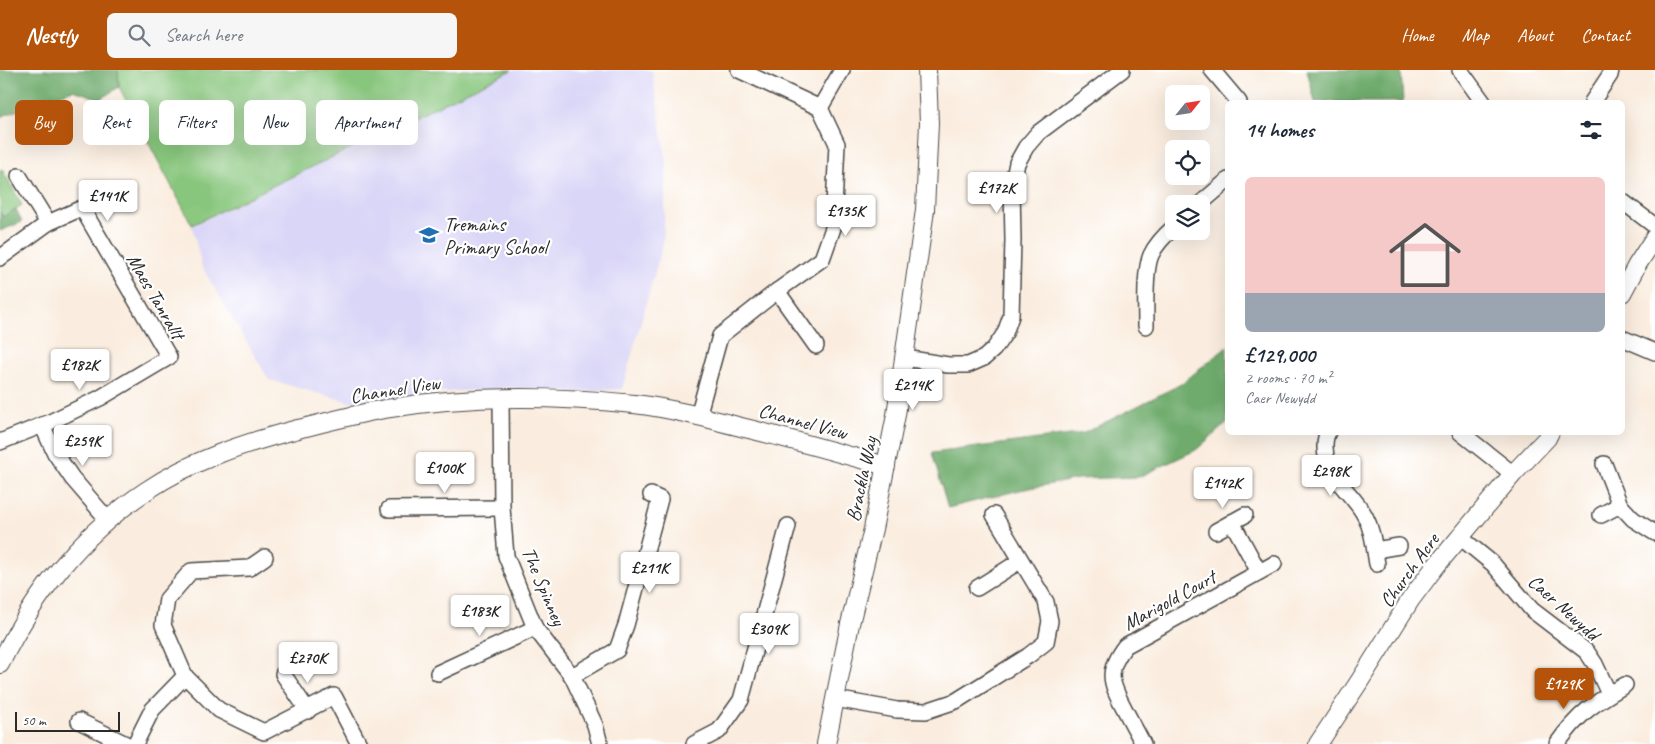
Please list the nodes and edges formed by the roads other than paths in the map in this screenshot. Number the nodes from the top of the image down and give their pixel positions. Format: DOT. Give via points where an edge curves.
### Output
graph roads {
  1 [pos="739,70"];
  2 [pos="842,70"];
  3 [pos="927,70"];
  4 [pos="1122,70"];
  5 [pos="1212,70"];
  6 [pos="1460,70"];
  7 [pos="1611,70"];
  8 [pos="1237,100"];
  9 [pos="1482,100"];
  10 [pos="1593,100"];
  11 [pos="820,108"];
  12 [pos="19,176"];
  13 [pos="1225,183"];
  14 [pos="1210,195"];
  15 [pos="1625,203"];
  16 [pos="48,223"];
  17 [pos="1655,226"];
  18 [pos="1165,236"];
  19 [pos="1655,237"];
  20 [pos="0,258"];
  21 [pos="1625,287"];
  22 [pos="777,291"];
  23 [pos="1146,326"];
  24 [pos="1625,339"];
  25 [pos="816,346"];
  26 [pos="1655,352"];
  27 [pos="905,358"];
  28 [pos="501,398"];
  29 [pos="698,416"];
  30 [pos="42,425"];
  31 [pos="1326,435"];
  32 [pos="1464,435"];
  33 [pos="1548,435"];
  34 [pos="0,442"];
  35 [pos="1604,464"];
  36 [pos="886,466"];
  37 [pos="1513,474"];
  38 [pos="651,495"];
  39 [pos="1620,505"];
  40 [pos="502,508"];
  41 [pos="389,510"];
  42 [pos="994,515"];
  43 [pos="1602,516"];
  44 [pos="108,520"];
  45 [pos="788,526"];
  46 [pos="1216,531"];
  47 [pos="1655,533"];
  48 [pos="1460,537"];
  49 [pos="1399,546"];
  50 [pos="265,557"];
  51 [pos="1020,561"];
  52 [pos="1274,564"];
  53 [pos="1259,572"];
  54 [pos="977,588"];
  55 [pos="535,628"];
  56 [pos="0,664"];
  57 [pos="438,673"];
  58 [pos="283,674"];
  59 [pos="185,676"];
  60 [pos="572,676"];
  61 [pos="1624,685"];
  62 [pos="1609,694"];
  63 [pos="835,699"];
  64 [pos="308,711"];
  65 [pos="79,721"];
  66 [pos="263,738"];
  67 [pos="126,744"];
  68 [pos="135,744"];
  69 [pos="359,744"];
  70 [pos="600,744"];
  71 [pos="694,744"];
  72 [pos="826,744"];
  73 [pos="1143,744"];
  74 [pos="1318,744"];
  75 [pos="1557,744"];
  1 -- 11 [label="street"];
  2 -- 11 [label="street"];
  3 -- 27 [label="street, Brackla Way" via="929,123 925,210"];
  4 -- 27 [label="street" via="1038,133 1017,163 1012,186 1011,316 994,349 968,366"];
  5 -- 8 [label="street"];
  6 -- 9 [label="street"];
  7 -- 10 [label="street"];
  11 -- 22 [label="street" via="837,144 833,228 822,259"];
  12 -- 16 [label="street"];
  13 -- 14 [label="street"];
  15 -- 17 [label="street"];
  16 -- 20 [label="street, Maes Tanrallt"];
  16 -- 30 [label="street, Maes Tanrallt" via="82,208 169,357 100,398"];
  18 -- 23 [label="street" via="1150,257"];
  19 -- 21 [label="street"];
  22 -- 25 [label="street"];
  22 -- 29 [label="street" via="720,336"];
  24 -- 26 [label="street"];
  27 -- 36 [label="street, Brackla Way"];
  28 -- 29 [label="street, Channel View" via="636,404"];
  28 -- 40 [label="street, The Spinney"];
  28 -- 44 [label="street, Channel View" via="384,409 233,448 189,467 147,491"];
  29 -- 36 [label="street, Channel View"];
  30 -- 34 [label="street"];
  30 -- 44 [label="street" via="67,470"];
  31 -- 49 [label="street" via="1326,456 1331,472 1364,513 1372,531 1376,557"];
  32 -- 37 [label="street"];
  33 -- 37 [label="street, Church Acre"];
  35 -- 39 [label="street"];
  36 -- 63 [label="street, Brackla Way"];
  37 -- 48 [label="street, Church Acre"];
  38 -- 60 [label="street" via="660,499 617,650"];
  39 -- 43 [label="street"];
  39 -- 47 [label="street" via="1633,519"];
  40 -- 41 [label="street"];
  40 -- 55 [label="street, The Spinney" via="506,556"];
  42 -- 51 [label="street"];
  44 -- 56 [label="street, Channel View" via="53,576 29,609"];
  45 -- 71 [label="street" via="741,700 720,731"];
  46 -- 53 [label="street" via="1239,518"];
  48 -- 62 [label="street, Caer Newydd" via="1493,564 1532,610 1586,652"];
  48 -- 74 [label="street, Church Acre" via="1411,600"];
  50 -- 59 [label="street" via="249,568 191,571 167,599 163,626"];
  51 -- 54 [label="street"];
  51 -- 63 [label="street" via="1046,602 1050,621 1046,642 1028,656 956,701 926,711 897,710"];
  52 -- 53 [label="street, Marigold Court"];
  53 -- 73 [label="street, Marigold Court" via="1125,646 1116,658 1113,686"];
  55 -- 57 [label="street"];
  55 -- 60 [label="street, The Spinney"];
  58 -- 64 [label="street"];
  59 -- 66 [label="street" via="218,710"];
  59 -- 68 [label="street" via="152,710"];
  60 -- 70 [label="street, The Spinney" via="595,725"];
  61 -- 62 [label="street"];
  62 -- 75 [label="street" via="1583,712"];
  63 -- 72 [label="street, Brackla Way"];
  64 -- 66 [label="street"];
  64 -- 69 [label="street" via="334,696"];
  65 -- 67 [label="street"];
}
